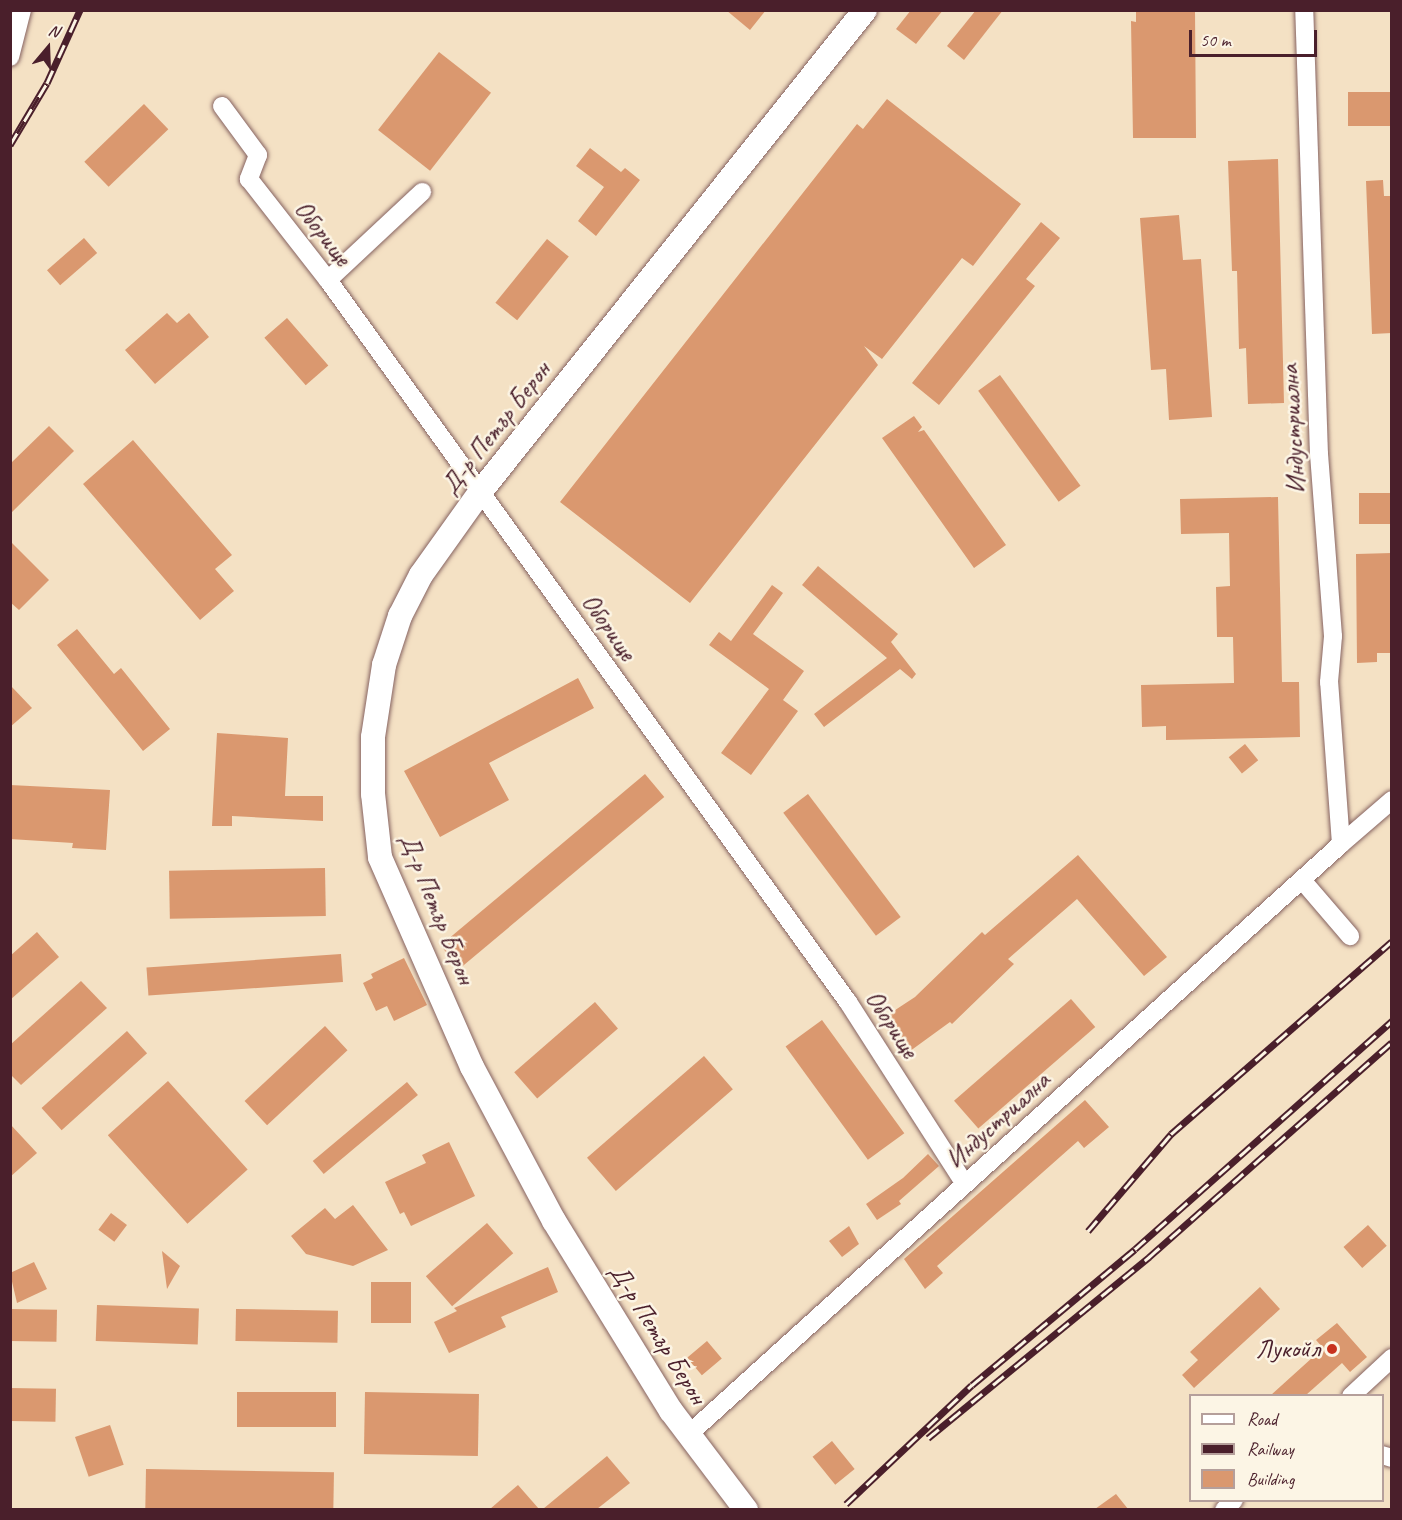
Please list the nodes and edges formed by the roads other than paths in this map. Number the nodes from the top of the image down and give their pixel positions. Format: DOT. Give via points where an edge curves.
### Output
graph roads {
  1 [pos="22,10"];
  2 [pos="865,10"];
  3 [pos="1304,10"];
  4 [pos="10,57"];
  5 [pos="222,106"];
  6 [pos="422,192"];
  7 [pos="327,280"];
  8 [pos="481,491"];
  9 [pos="1392,800"];
  10 [pos="1341,844"];
  11 [pos="1302,880"];
  12 [pos="1350,936"];
  13 [pos="966,1184"];
  14 [pos="1392,1358"];
  15 [pos="1352,1394"];
  16 [pos="689,1434"];
  17 [pos="746,1509"];
  1 -- 4 [label="street"];
  2 -- 8 [label="street, Д-р Петър Берон"];
  3 -- 10 [label="street, Индустриална" via="1318,455 1333,636 1329,682"];
  5 -- 7 [label="street, Оборище" via="258,155 249,179"];
  6 -- 7 [label="street"];
  7 -- 8 [label="street, Оборище"];
  8 -- 13 [label="street, Оборище" via="848,1002"];
  8 -- 16 [label="street, Д-р Петър Берон" via="421,574 400,616 384,665 373,737 373,794 381,857 472,1067 554,1221"];
  9 -- 10 [label="street, Индустриална"];
  10 -- 11 [label="street, Индустриална"];
  11 -- 12 [label="street"];
  11 -- 13 [label="street, Индустриална"];
  13 -- 16 [label="street, Индустриална"];
  14 -- 15 [label="street"];
  16 -- 17 [label="street, Д-р Петър Берон"];
}
